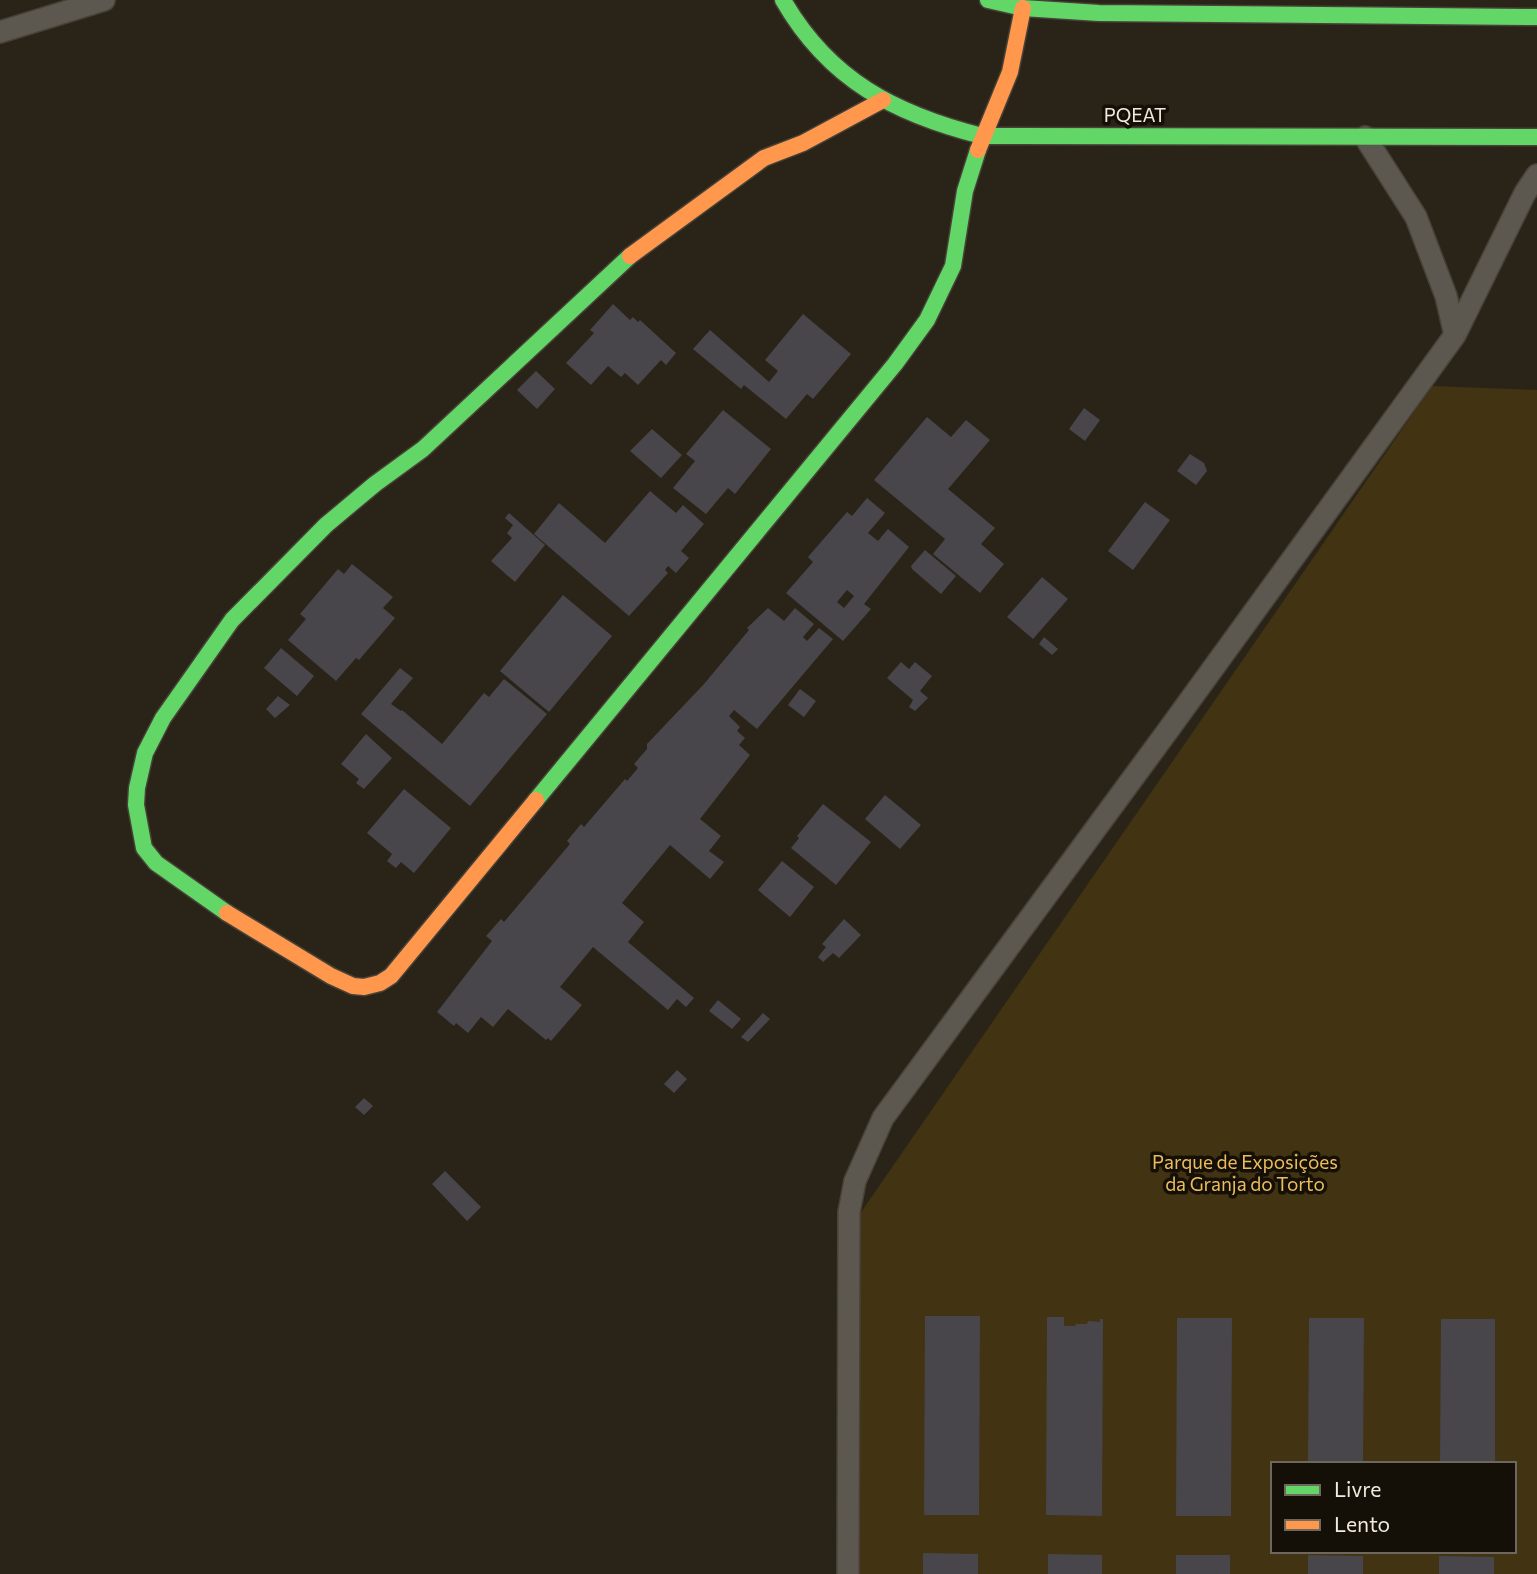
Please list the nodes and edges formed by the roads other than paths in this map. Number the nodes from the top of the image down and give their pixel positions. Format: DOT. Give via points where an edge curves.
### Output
graph roads {
  1 [pos="104,0"];
  2 [pos="783,0"];
  3 [pos="988,0"];
  4 [pos="1023,8"];
  5 [pos="1537,18"];
  6 [pos="0,32"];
  7 [pos="883,100"];
  8 [pos="982,136"];
  9 [pos="1365,137"];
  10 [pos="1537,137"];
  11 [pos="1537,175"];
  12 [pos="1455,335"];
  13 [pos="848,1574"];
  1 -- 6 [label="lane"];
  2 -- 7 [label="street, PQEAT" via="804,35 843,75"];
  3 -- 4 [label="street"];
  4 -- 5 [label="street" via="1099,13"];
  4 -- 8 [label="street" via="1010,72"];
  7 -- 8 [label="street, PQEAT" via="915,116"];
  7 -- 8 [label="street" via="803,144 764,158 633,253 423,449 326,525 241,611 163,718 145,753 136,805 144,848 156,863 227,913 353,986 380,983 391,976 927,320 953,267 965,191"];
  8 -- 9 [label="street, PQEAT"];
  9 -- 10 [label="street, PQEAT"];
  9 -- 12 [label="lane" via="1416,216 1446,296"];
  11 -- 12 [label="lane"];
  12 -- 13 [label="lane" via="883,1118 855,1181 849,1212"];
}
